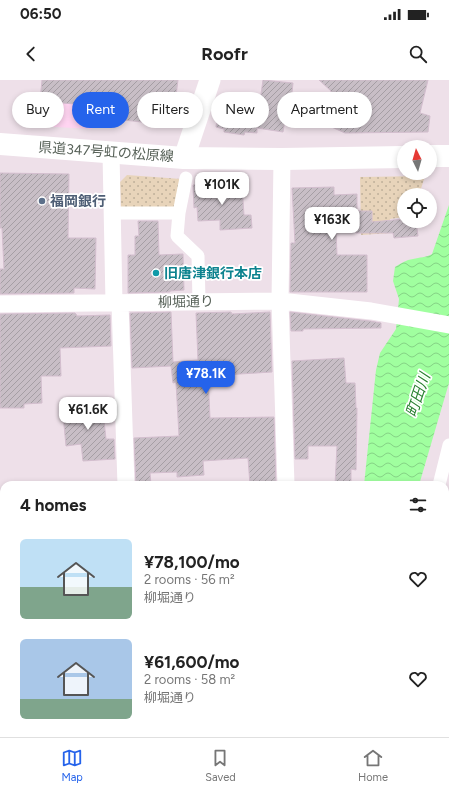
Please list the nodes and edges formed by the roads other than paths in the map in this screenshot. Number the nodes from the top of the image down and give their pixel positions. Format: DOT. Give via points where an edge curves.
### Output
graph roads {
  1 [pos="210,80"];
  2 [pos="0,144"];
  3 [pos="111,153"];
  4 [pos="397,157"];
  5 [pos="282,159"];
  6 [pos="185,168"];
  7 [pos="112,213"];
  8 [pos="179,213"];
  9 [pos="280,301"];
  10 [pos="199,302"];
  11 [pos="117,303"];
  12 [pos="0,304"];
  13 [pos="449,325"];
  14 [pos="449,445"];
  15 [pos="126,481"];
  16 [pos="286,481"];
  17 [pos="440,481"];
  18 [pos="444,737"];
  19 [pos="449,737"];
  1 -- 6 [label="street"];
  2 -- 3 [label="main road, 県道347号虹の松原線"];
  3 -- 6 [label="main road, 県道347号虹の松原線"];
  3 -- 7 [label="street"];
  4 -- 5 [label="main road, 県道347号虹の松原線"];
  5 -- 6 [label="main road, 県道347号虹の松原線"];
  5 -- 9 [label="street"];
  6 -- 8 [label="street"];
  7 -- 8 [label="street"];
  7 -- 11 [label="street"];
  8 -- 10 [label="street" via="177,236 198,256"];
  9 -- 10 [label="street, 柳堀通り"];
  9 -- 13 [label="street, 柳堀通り" via="371,311"];
  9 -- 16 [label="street"];
  10 -- 11 [label="street, 柳堀通り"];
  11 -- 12 [label="street, 柳堀通り"];
  11 -- 15 [label="street"];
  14 -- 17 [label="street"];
  18 -- 19 [label="street"];
}
